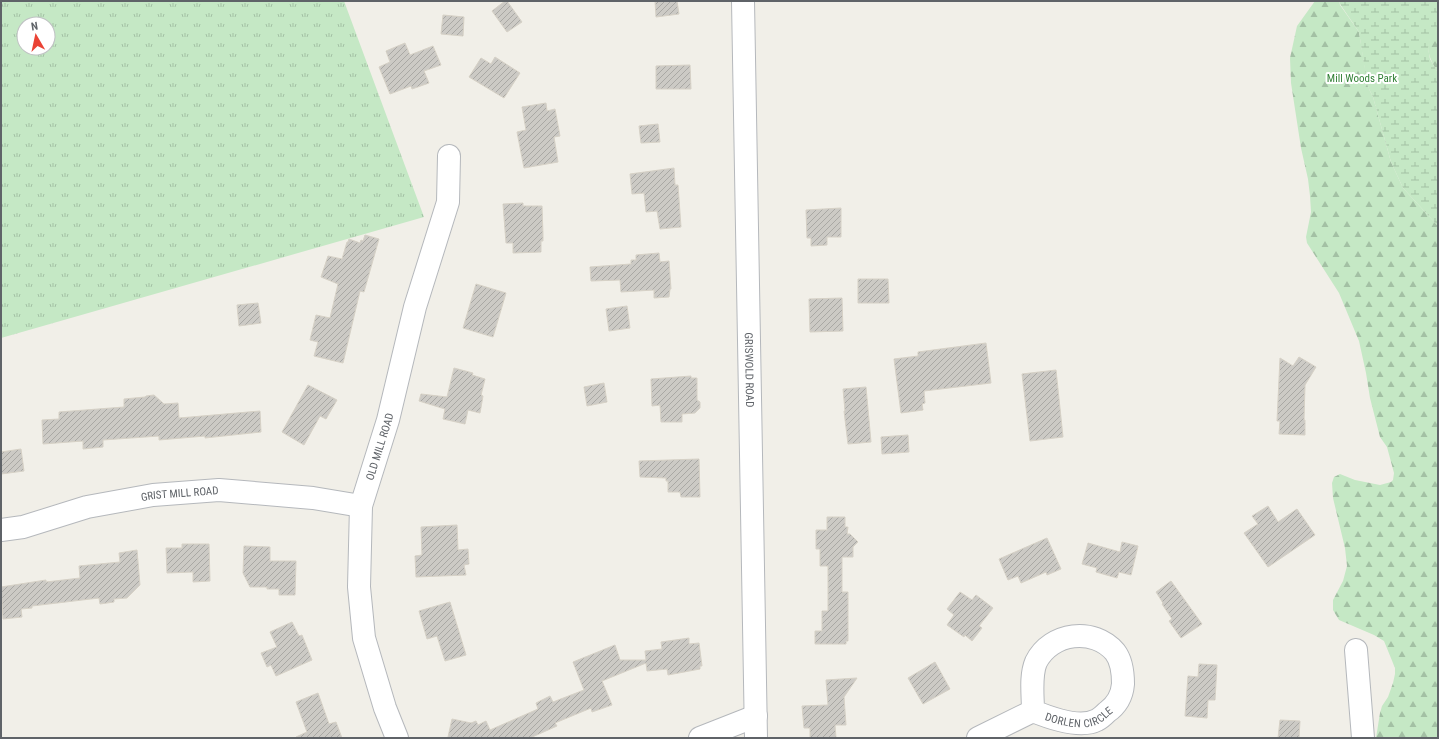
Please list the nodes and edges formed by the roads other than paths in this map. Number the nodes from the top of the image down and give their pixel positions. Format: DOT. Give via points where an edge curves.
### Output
graph roads {
  1 [pos="743,1"];
  2 [pos="449,156"];
  3 [pos="361,506"];
  4 [pos="1,530"];
  5 [pos="1356,650"];
  6 [pos="1032,711"];
  7 [pos="756,716"];
  8 [pos="397,738"];
  9 [pos="700,738"];
  10 [pos="756,738"];
  11 [pos="978,738"];
  12 [pos="1363,738"];
  1 -- 7 [label="street, GRISWOLD ROAD"];
  2 -- 3 [label="street, OLD MILL ROAD" via="448,202 416,307 388,420"];
  3 -- 4 [label="street, GRIST MILL ROAD" via="313,498 219,490 153,495 94,506 23,527"];
  3 -- 8 [label="street, OLD MILL ROAD" via="359,587 364,638"];
  5 -- 12 [label="street"];
  6 -- 6 [label="street, DORLEN CIRCLE" via="1036,663 1048,646 1061,639 1083,636 1101,640 1116,653 1123,672 1122,694 1113,708 1097,720 1079,723 1055,720"];
  6 -- 11 [label="street, DORLEN CIRCLE"];
  7 -- 9 [label="street"];
  7 -- 10 [label="street, GRISWOLD ROAD"];
}
